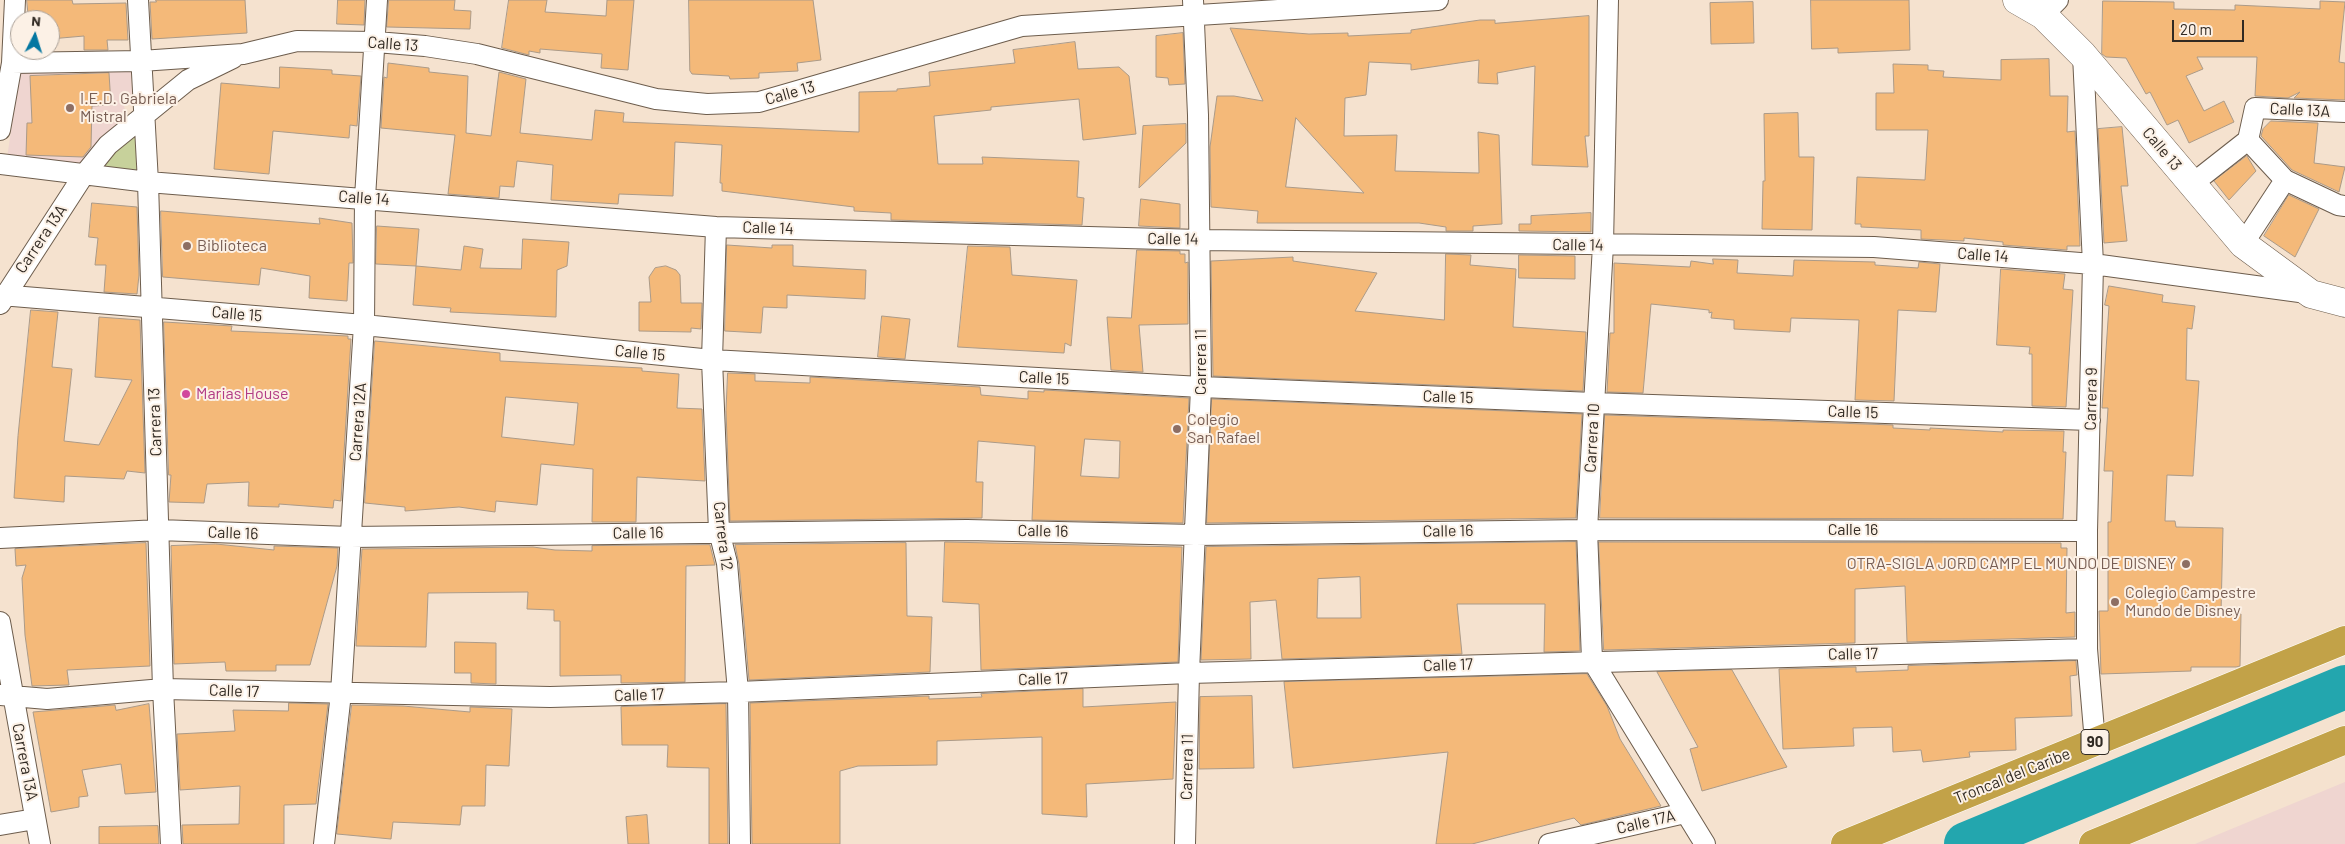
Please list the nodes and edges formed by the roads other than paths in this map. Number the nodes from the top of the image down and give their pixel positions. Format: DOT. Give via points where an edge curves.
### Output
graph roads {
  1 [pos="15,0"];
  2 [pos="138,0"];
  3 [pos="377,0"];
  4 [pos="1438,0"];
  5 [pos="1608,0"];
  6 [pos="2017,0"];
  7 [pos="1193,7"];
  8 [pos="2050,8"];
  9 [pos="376,42"];
  10 [pos="242,54"];
  11 [pos="2083,55"];
  12 [pos="141,61"];
  13 [pos="12,63"];
  14 [pos="2345,112"];
  15 [pos="145,113"];
  16 [pos="0,130"];
  17 [pos="2248,140"];
  18 [pos="0,164"];
  19 [pos="83,176"];
  20 [pos="2285,180"];
  21 [pos="148,182"];
  22 [pos="2192,184"];
  23 [pos="365,198"];
  24 [pos="2345,206"];
  25 [pos="716,227"];
  26 [pos="1200,240"];
  27 [pos="2243,244"];
  28 [pos="1603,245"];
  29 [pos="2093,264"];
  30 [pos="2311,294"];
  31 [pos="1,298"];
  32 [pos="2345,304"];
  33 [pos="151,307"];
  34 [pos="364,325"];
  35 [pos="712,360"];
  36 [pos="1201,387"];
  37 [pos="1594,403"];
  38 [pos="2090,420"];
  39 [pos="159,530"];
  40 [pos="1587,530"];
  41 [pos="719,531"];
  42 [pos="2087,531"];
  43 [pos="1195,535"];
  44 [pos="350,537"];
  45 [pos="0,538"];
  46 [pos="0,622"];
  47 [pos="2345,640"];
  48 [pos="2087,648"];
  49 [pos="1592,660"];
  50 [pos="1188,673"];
  51 [pos="163,689"];
  52 [pos="738,692"];
  53 [pos="341,693"];
  54 [pos="6,696"];
  55 [pos="2345,740"];
  56 [pos="2094,742"];
  57 [pos="1685,813"];
  58 [pos="35,819"];
  59 [pos="0,825"];
  60 [pos="40,844"];
  61 [pos="171,844"];
  62 [pos="324,844"];
  63 [pos="740,844"];
  64 [pos="1186,844"];
  65 [pos="1550,844"];
  66 [pos="1705,844"];
  67 [pos="1845,844"];
  68 [pos="2093,844"];
  1 -- 13 [label="street"];
  2 -- 12 [label="street, Carrera 13"];
  3 -- 9 [label="street, Carrera 12A"];
  4 -- 7 [label="street, Calle 13"];
  5 -- 28 [label="street, Carrera 10"];
  6 -- 8 [label="main road, Calle 13"];
  7 -- 9 [label="street, Calle 13" via="1022,26 759,102 707,104 656,99 477,54"];
  7 -- 26 [label="street, Carrera 11"];
  8 -- 11 [label="main road, Calle 13"];
  9 -- 10 [label="street, Calle 13" via="296,41"];
  9 -- 23 [label="street, Carrera 12A"];
  10 -- 12 [label="street, Calle 13"];
  10 -- 15 [label="street, Carrera 13A" via="188,80"];
  11 -- 22 [label="main road, Calle 13"];
  11 -- 29 [label="street, Carrera 9"];
  12 -- 13 [label="street, Calle 13"];
  12 -- 15 [label="street, Carrera 13"];
  13 -- 16 [label="street"];
  14 -- 17 [label="street, Calle 13A" via="2255,108"];
  15 -- 19 [label="street, Carrera 13A" via="108,145"];
  15 -- 21 [label="street, Carrera 13"];
  17 -- 20 [label="street"];
  17 -- 22 [label="street"];
  18 -- 19 [label="street, Calle 14"];
  19 -- 21 [label="street, Calle 14"];
  19 -- 31 [label="street, Carrera 13A"];
  20 -- 24 [label="street"];
  20 -- 27 [label="street"];
  21 -- 23 [label="street, Calle 14"];
  21 -- 33 [label="street, Carrera 13"];
  22 -- 27 [label="main road, Calle 13"];
  23 -- 25 [label="street, Calle 14"];
  23 -- 34 [label="street, Carrera 12A"];
  25 -- 26 [label="street, Calle 14"];
  25 -- 35 [label="street, Carrera 12"];
  26 -- 28 [label="street, Calle 14"];
  26 -- 36 [label="street, Carrera 11"];
  27 -- 30 [label="main road, Calle 13"];
  28 -- 29 [label="street, Calle 14" via="1874,247"];
  28 -- 37 [label="street, Carrera 10"];
  29 -- 30 [label="street, Calle 14"];
  29 -- 38 [label="street, Carrera 9"];
  30 -- 32 [label="main road, Calle 14"];
  31 -- 33 [label="street, Calle 15"];
  33 -- 34 [label="street, Calle 15"];
  33 -- 39 [label="street, Carrera 13"];
  34 -- 35 [label="street, Calle 15"];
  34 -- 44 [label="street, Carrera 12A"];
  35 -- 36 [label="street, Calle 15"];
  35 -- 41 [label="street, Carrera 12"];
  36 -- 37 [label="street, Calle 15"];
  36 -- 43 [label="street, Carrera 11"];
  37 -- 38 [label="street, Calle 15"];
  37 -- 40 [label="street, Carrera 10"];
  38 -- 42 [label="street, Carrera 9"];
  39 -- 44 [label="street, Calle 16"];
  39 -- 45 [label="street, Calle 16"];
  39 -- 51 [label="street, Carrera 13"];
  40 -- 42 [label="street, Calle 16"];
  40 -- 43 [label="street, Calle 16"];
  40 -- 49 [label="street, Carrera 10"];
  41 -- 43 [label="street, Calle 16" via="967,530"];
  41 -- 44 [label="street, Calle 16"];
  41 -- 52 [label="street, Carrera 12" via="727,563"];
  42 -- 48 [label="street, Carrera 9"];
  43 -- 50 [label="street, Carrera 11"];
  44 -- 53 [label="street, Carrera 12A"];
  46 -- 54 [label="street, Carrera 13A"];
  47 -- 56 [label="highway, Troncal del Caribe / 90"];
  48 -- 49 [label="street, Calle 17"];
  48 -- 56 [label="street, Carrera 9"];
  49 -- 50 [label="street, Calle 17"];
  49 -- 57 [label="street, Carrera 10"];
  50 -- 52 [label="street, Calle 17"];
  50 -- 64 [label="street, Carrera 11"];
  51 -- 53 [label="street, Calle 17"];
  51 -- 54 [label="street, Calle 17" via="48,698"];
  51 -- 61 [label="street, Carrera 13"];
  52 -- 53 [label="street, Calle 17" via="550,697"];
  52 -- 63 [label="street, Carrera 12"];
  53 -- 62 [label="street, Carrera 12A"];
  54 -- 58 [label="street, Carrera 13A"];
  55 -- 68 [label="highway"];
  56 -- 67 [label="highway, Troncal del Caribe / 90"];
  57 -- 65 [label="street, Calle 17A"];
  57 -- 66 [label="street, Carrera 10"];
  58 -- 59 [label="street"];
  58 -- 60 [label="street, Carrera 13A"];
}
